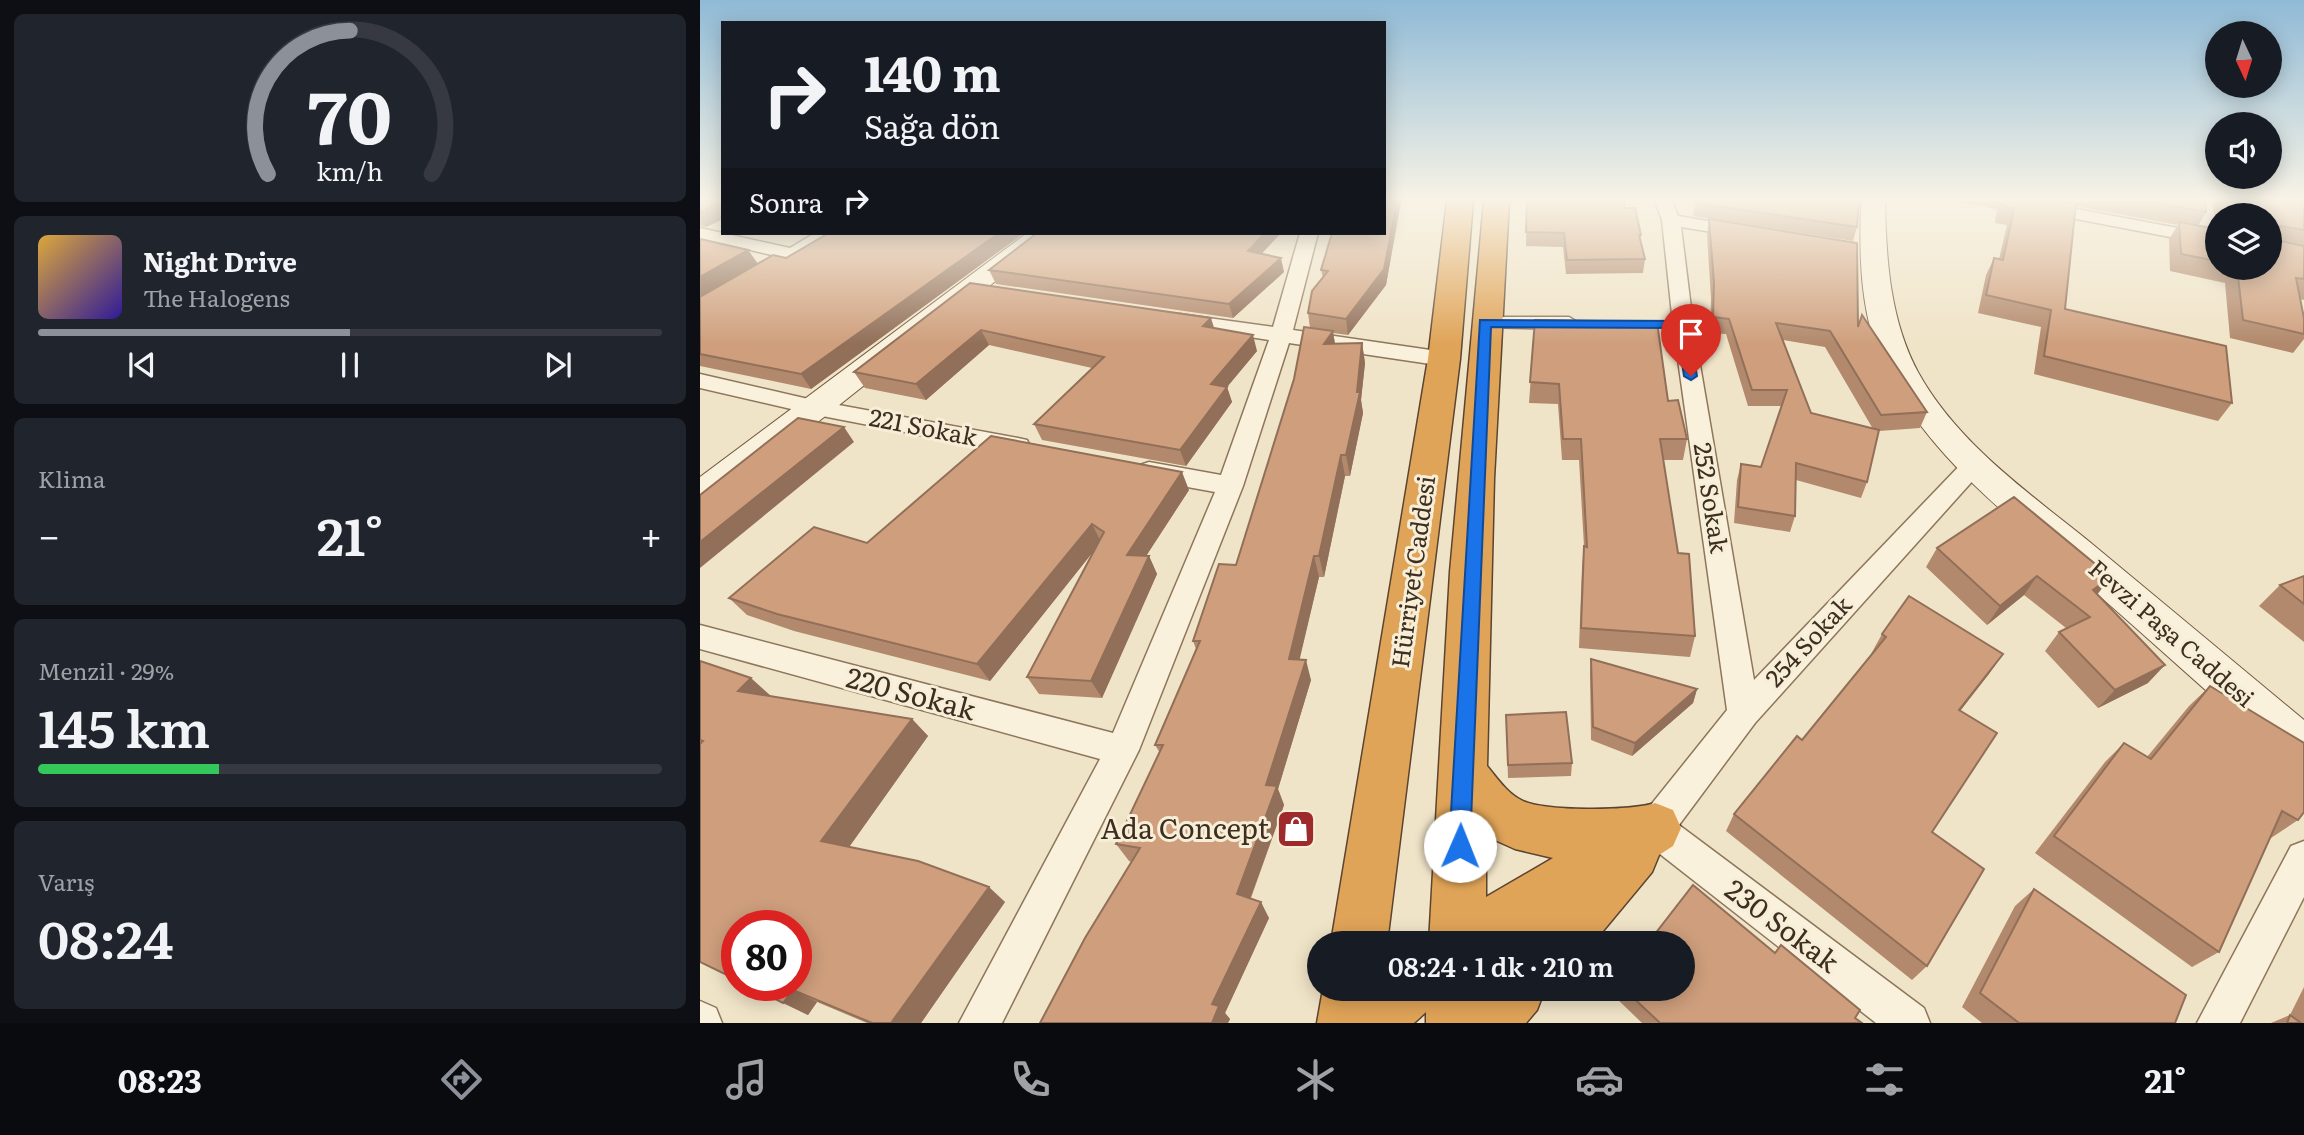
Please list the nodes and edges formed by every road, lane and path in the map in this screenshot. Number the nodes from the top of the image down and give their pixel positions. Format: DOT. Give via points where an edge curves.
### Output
graph roads {
  1 [pos="770,249"];
  2 [pos="802,249"];
  3 [pos="1028,249"];
  4 [pos="1305,249"];
  5 [pos="1455,249"];
  6 [pos="1492,249"];
  7 [pos="1672,249"];
  8 [pos="1866,249"];
  9 [pos="1889,249"];
  10 [pos="793,254"];
  11 [pos="700,309"];
  12 [pos="1160,317"];
  13 [pos="1485,323"];
  14 [pos="1590,323"];
  15 [pos="1656,324"];
  16 [pos="1683,324"];
  17 [pos="1281,335"];
  18 [pos="1444,359"];
  19 [pos="700,381"];
  20 [pos="817,408"];
  21 [pos="1037,450"];
  22 [pos="1983,462"];
  23 [pos="1120,465"];
  24 [pos="1230,486"];
  25 [pos="700,496"];
  26 [pos="700,637"];
  27 [pos="1744,713"];
  28 [pos="2304,719"];
  29 [pos="2304,748"];
  30 [pos="1122,750"];
  31 [pos="1461,772"];
  32 [pos="1655,828"];
  33 [pos="2304,859"];
  34 [pos="1361,931"];
  35 [pos="1459,931"];
  36 [pos="1479,931"];
  37 [pos="1566,931"];
  38 [pos="1350,1001"];
  39 [pos="1395,1001"];
  40 [pos="1456,1001"];
  41 [pos="1506,1001"];
  42 [pos="980,1023"];
  43 [pos="1347,1023"];
  44 [pos="1370,1023"];
  45 [pos="1455,1023"];
  46 [pos="1487,1023"];
  47 [pos="1909,1023"];
  48 [pos="2218,1023"];
  1 -- 10 [label="street"];
  2 -- 10 [label="street"];
  3 -- 20 [label="street" via="984,291"];
  4 -- 17 [label="street"];
  5 -- 18 [label="highway, Hürriyet Caddesi"];
  6 -- 13 [label="highway, Hürriyet Caddesi"];
  7 -- 16 [label="street, 252 Sokak"];
  8 -- 22 [label="street, Fevzi Paşa Caddesi" via="1880,314 1902,371 1920,399"];
  9 -- 22 [label="street, Fevzi Paşa Caddesi" via="1897,313 1921,368"];
  10 -- 11 [label="street"];
  12 -- 17 [label="street"];
  13 -- 14 [label="street"];
  13 -- 31 [label="highway, Hürriyet Caddesi"];
  15 -- 16 [label="street"];
  16 -- 27 [label="street, 252 Sokak"];
  17 -- 18 [label="street"];
  17 -- 24 [label="street"];
  18 -- 34 [label="highway, Hürriyet Caddesi"];
  19 -- 20 [label="street, 221 Sokak"];
  20 -- 21 [label="street, 221 Sokak"];
  20 -- 25 [label="street"];
  22 -- 27 [label="street, 254 Sokak"];
  22 -- 28 [label="street, Fevzi Paşa Caddesi"];
  22 -- 29 [label="street, Fevzi Paşa Caddesi"];
  23 -- 24 [label="street"];
  24 -- 30 [label="street"];
  26 -- 30 [label="street, 220 Sokak"];
  27 -- 32 [label="street, 254 Sokak"];
  30 -- 42 [label="street"];
  31 -- 32 [label="highway" via="1488,806 1504,819 1524,826 1591,836"];
  31 -- 35 [label="highway, Hürriyet Caddesi"];
  32 -- 36 [label="highway"];
  32 -- 37 [label="highway"];
  32 -- 47 [label="street, 230 Sokak"];
  33 -- 48 [label="street"];
  38 -- 43 [label="highway"];
  39 -- 44 [label="highway"];
  40 -- 45 [label="highway"];
  41 -- 46 [label="highway"];
}
